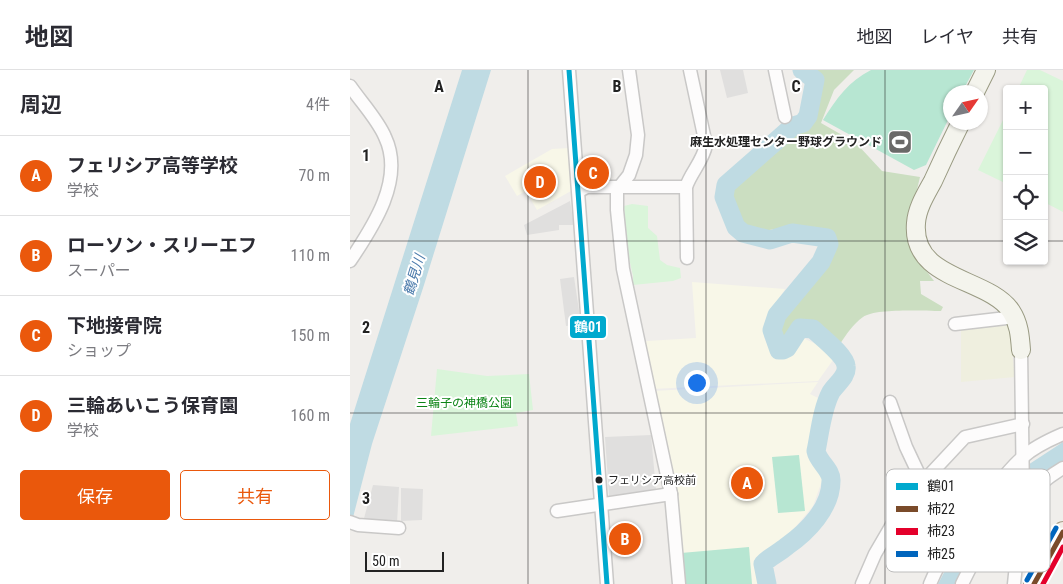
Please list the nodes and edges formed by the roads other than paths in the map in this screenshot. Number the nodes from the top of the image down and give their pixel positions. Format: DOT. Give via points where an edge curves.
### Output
graph roads {
  1 [pos="569,70"];
  2 [pos="629,70"];
  3 [pos="690,70"];
  4 [pos="775,70"];
  5 [pos="986,70"];
  6 [pos="978,85"];
  7 [pos="350,86"];
  8 [pos="785,117"];
  9 [pos="957,130"];
  10 [pos="621,186"];
  11 [pos="686,188"];
  12 [pos="579,191"];
  13 [pos="687,258"];
  14 [pos="350,262"];
  15 [pos="1015,317"];
  16 [pos="955,324"];
  17 [pos="1021,350"];
  18 [pos="890,402"];
  19 [pos="1024,424"];
  20 [pos="1063,434"];
  21 [pos="1023,461"];
  22 [pos="1063,468"];
  23 [pos="916,469"];
  24 [pos="934,469"];
  25 [pos="1015,469"];
  26 [pos="1023,469"];
  27 [pos="1050,476"];
  28 [pos="670,494"];
  29 [pos="602,504"];
  30 [pos="557,511"];
  31 [pos="351,523"];
  32 [pos="399,528"];
  33 [pos="1063,532"];
  34 [pos="886,535"];
  35 [pos="1050,555"];
  36 [pos="936,572"];
  37 [pos="968,572"];
  38 [pos="1041,572"];
  39 [pos="607,584"];
  40 [pos="678,584"];
  41 [pos="862,584"];
  42 [pos="930,584"];
  43 [pos="962,584"];
  44 [pos="1034,584"];
  1 -- 12 [label="street"];
  2 -- 10 [label="street" via="638,135 636,155"];
  3 -- 11 [label="street" via="706,145"];
  4 -- 8 [label="street"];
  5 -- 6 [label="street"];
  7 -- 14 [label="street" via="385,135 391,161 386,196"];
  9 -- 15 [label="street" via="922,202 916,224 917,234 924,254 931,262 996,297"];
  10 -- 11 [label="street"];
  10 -- 12 [label="street" via="587,187"];
  10 -- 28 [label="street" via="617,190 617,210 623,269"];
  11 -- 13 [label="street"];
  12 -- 29 [label="street"];
  15 -- 16 [label="street"];
  15 -- 17 [label="street"];
  17 -- 19 [label="street"];
  18 -- 23 [label="street"];
  19 -- 21 [label="street"];
  19 -- 24 [label="street" via="965,437"];
  20 -- 21 [label="street" via="1047,441"];
  21 -- 25 [label="street"];
  21 -- 26 [label="street"];
  22 -- 27 [label="street"];
  28 -- 29 [label="street"];
  28 -- 40 [label="street"];
  29 -- 30 [label="street"];
  29 -- 39 [label="street"];
  31 -- 32 [label="street"];
  33 -- 35 [label="main road"];
  34 -- 41 [label="street"];
  36 -- 42 [label="street"];
  37 -- 43 [label="street"];
  38 -- 44 [label="main road"];
}
